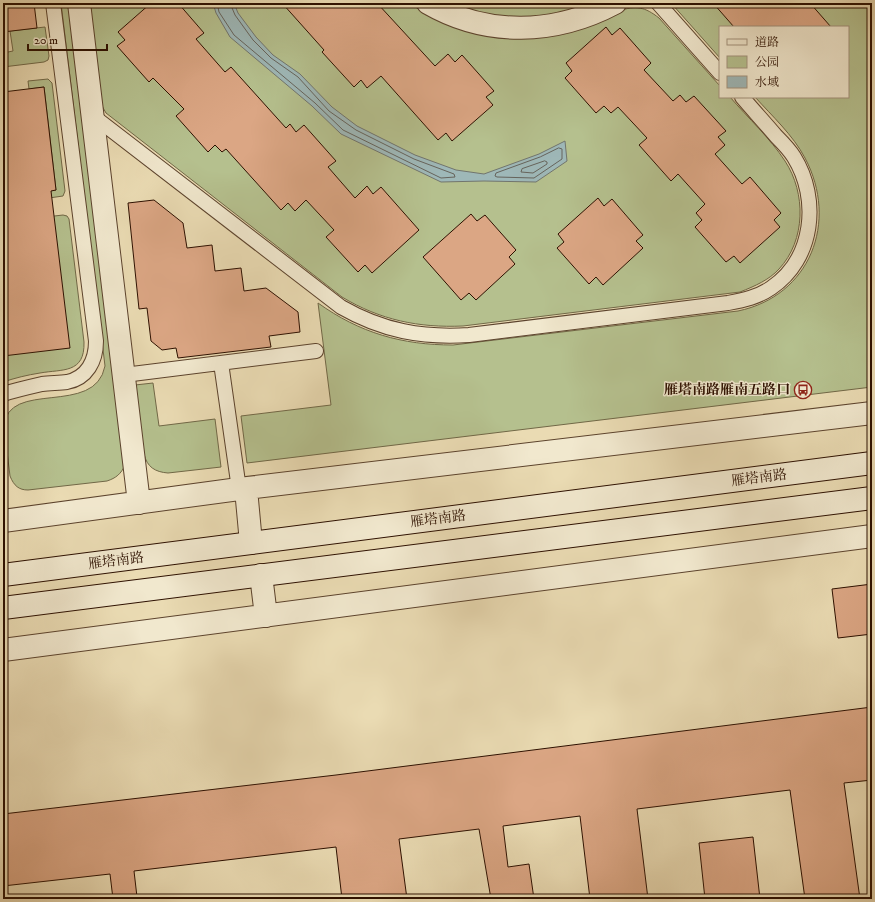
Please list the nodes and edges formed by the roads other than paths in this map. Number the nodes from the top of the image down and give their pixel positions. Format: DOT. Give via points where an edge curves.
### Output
graph roads {
  1 [pos="53,3"];
  2 [pos="79,3"];
  3 [pos="428,3"];
  4 [pos="615,3"];
  5 [pos="658,3"];
  6 [pos="719,72"];
  7 [pos="743,98"];
  8 [pos="93,116"];
  9 [pos="316,351"];
  10 [pos="221,363"];
  11 [pos="124,374"];
  12 [pos="3,394"];
  13 [pos="872,413"];
  14 [pos="872,463"];
  15 [pos="242,489"];
  16 [pos="872,498"];
  17 [pos="139,503"];
  18 [pos="3,520"];
  19 [pos="872,536"];
  20 [pos="251,543"];
  21 [pos="3,575"];
  22 [pos="261,575"];
  23 [pos="3,608"];
  24 [pos="266,616"];
  25 [pos="3,650"];
  1 -- 12 [label="lane" via="96,351 89,368 78,378"];
  2 -- 8 [label="street"];
  3 -- 4 [label="street" via="446,13 480,23 532,28 567,23"];
  5 -- 6 [label="lane"];
  7 -- 8 [label="lane" via="794,157 808,191 810,206 805,242 792,268 776,284 750,298 728,303 453,336 398,331 366,320 341,307"];
  8 -- 11 [label="street"];
  9 -- 10 [label="lane"];
  10 -- 11 [label="lane"];
  10 -- 15 [label="lane"];
  11 -- 17 [label="street"];
  13 -- 15 [label="street"];
  14 -- 20 [label="street, 雁塔南路"];
  15 -- 17 [label="street"];
  15 -- 20 [label="street"];
  16 -- 22 [label="street"];
  17 -- 18 [label="street"];
  19 -- 24 [label="street"];
  20 -- 21 [label="street, 雁塔南路"];
  22 -- 23 [label="street"];
  22 -- 24 [label="street"];
  24 -- 25 [label="street"];
}
